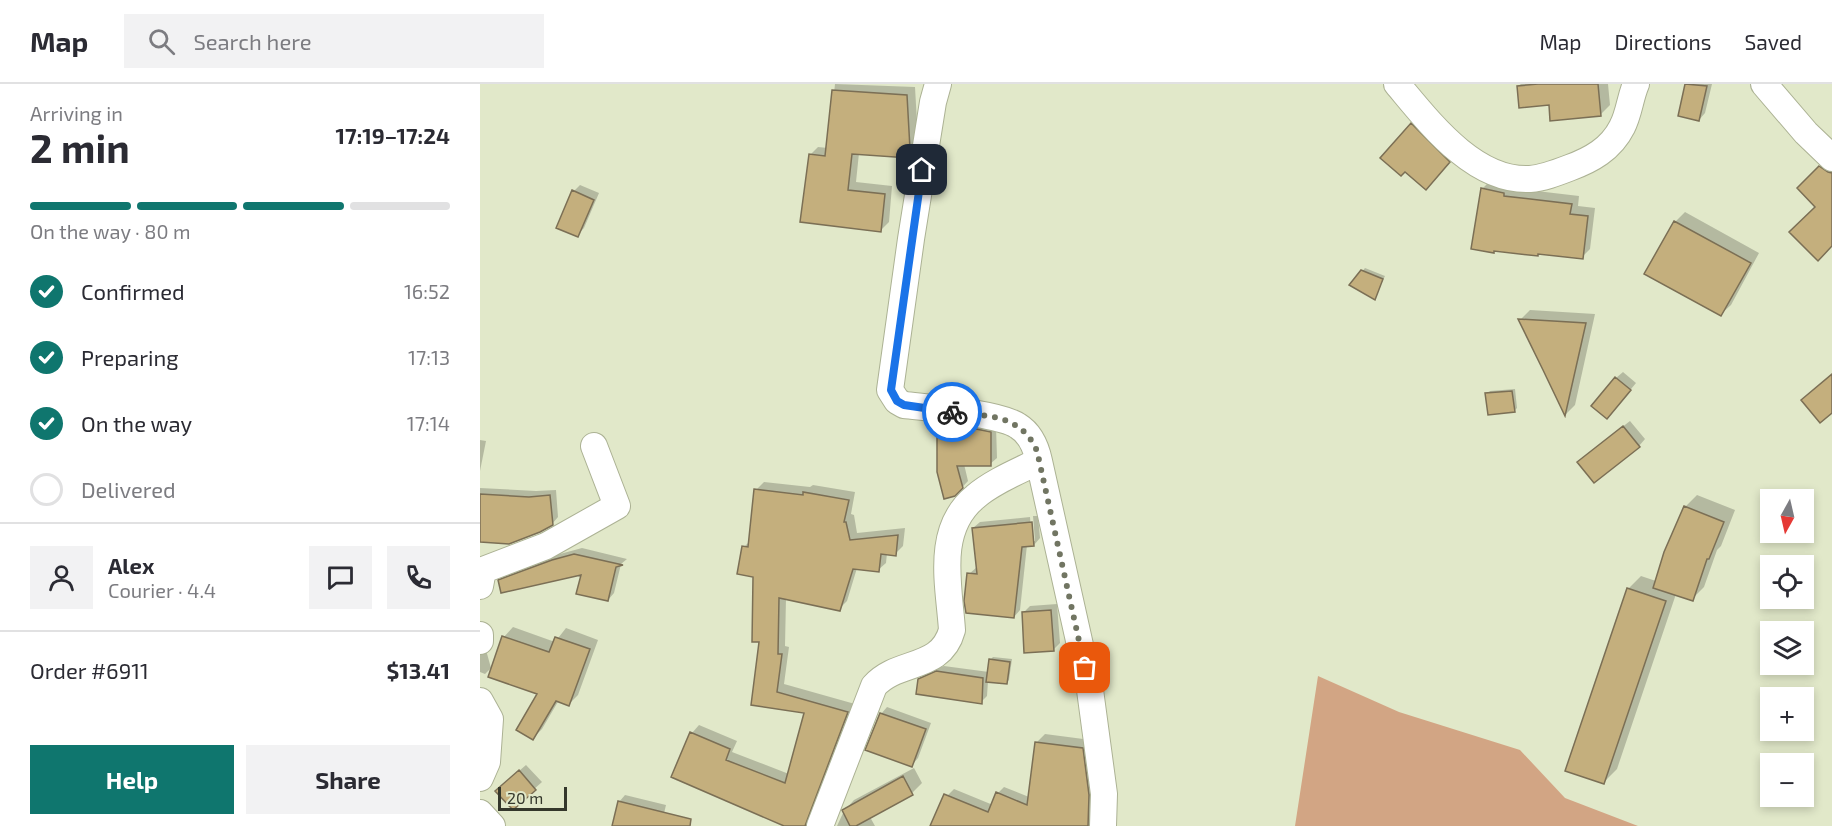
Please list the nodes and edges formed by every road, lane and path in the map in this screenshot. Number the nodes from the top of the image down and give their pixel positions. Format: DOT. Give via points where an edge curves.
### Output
graph roads {
  1 [pos="938,84"];
  2 [pos="1397,84"];
  3 [pos="1636,84"];
  4 [pos="1764,84"];
  5 [pos="1832,158"];
  6 [pos="594,446"];
  7 [pos="1039,460"];
  8 [pos="480,586"];
  9 [pos="480,635"];
  10 [pos="480,641"];
  11 [pos="480,701"];
  12 [pos="480,778"];
  13 [pos="480,813"];
  14 [pos="492,826"];
  15 [pos="820,826"];
  16 [pos="1103,826"];
  1 -- 7 [label="street" via="911,239 891,390 904,405 1010,421 1033,441"];
  2 -- 3 [label="street" via="1456,150 1490,171 1529,179 1549,176 1599,154 1621,128"];
  4 -- 5 [label="street"];
  6 -- 8 [label="street" via="616,506 546,546 483,570"];
  7 -- 15 [label="street" via="977,495 955,520 947,551 950,638 934,657 885,675 874,686"];
  7 -- 16 [label="street" via="1090,690 1104,794"];
  9 -- 10 [label="street"];
  11 -- 12 [label="street" via="490,719 487,762"];
  13 -- 14 [label="street"];
}
